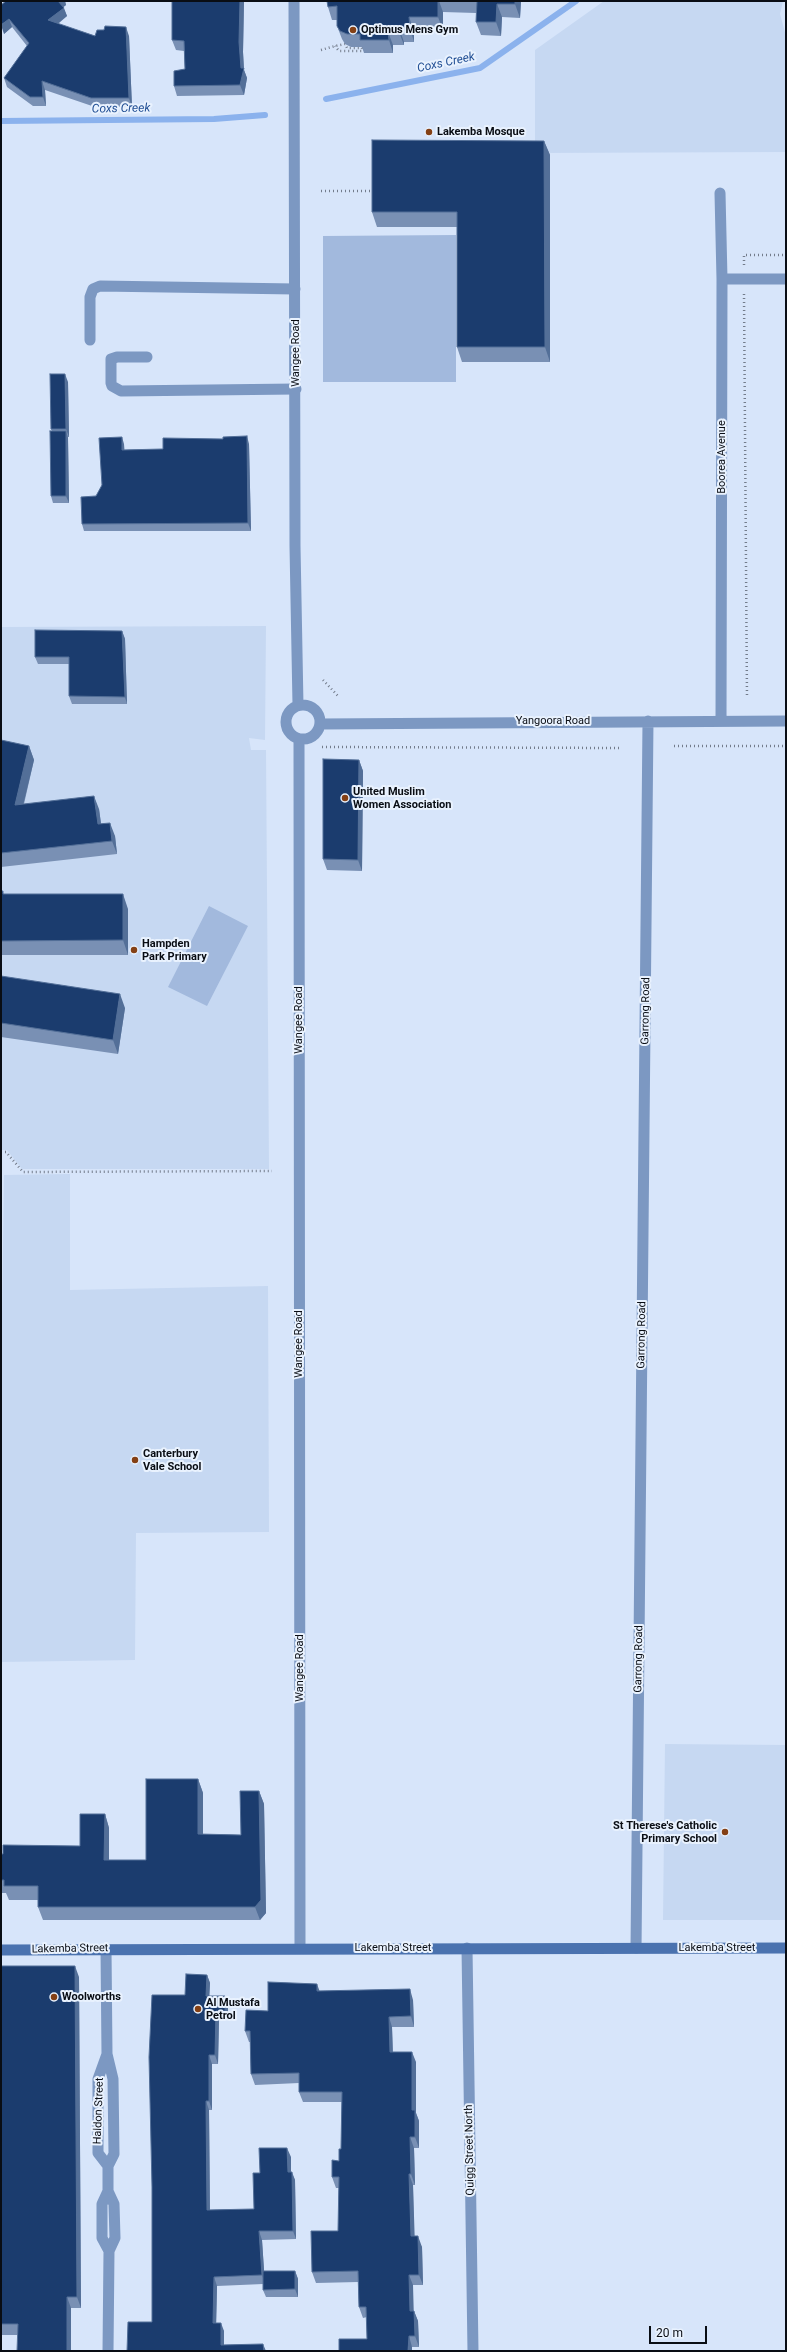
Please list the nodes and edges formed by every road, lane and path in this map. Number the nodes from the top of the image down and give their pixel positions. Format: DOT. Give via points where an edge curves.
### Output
graph roads {
  1 [pos="294,1"];
  2 [pos="335,46"];
  3 [pos="321,50"];
  4 [pos="321,191"];
  5 [pos="377,192"];
  6 [pos="720,193"];
  7 [pos="786,255"];
  8 [pos="722,279"];
  9 [pos="745,279"];
  10 [pos="786,279"];
  11 [pos="295,289"];
  12 [pos="90,340"];
  13 [pos="147,357"];
  14 [pos="296,389"];
  15 [pos="323,680"];
  16 [pos="339,697"];
  17 [pos="747,698"];
  18 [pos="298,706"];
  19 [pos="648,721"];
  20 [pos="722,721"];
  21 [pos="786,721"];
  22 [pos="321,724"];
  23 [pos="299,739"];
  24 [pos="674,746"];
  25 [pos="786,746"];
  26 [pos="322,747"];
  27 [pos="620,748"];
  28 [pos="1,1152"];
  29 [pos="272,1171"];
  30 [pos="300,1948"];
  31 [pos="467,1948"];
  32 [pos="636,1948"];
  33 [pos="786,1948"];
  34 [pos="106,1949"];
  35 [pos="1,1950"];
  36 [pos="107,2054"];
  37 [pos="108,2166"];
  38 [pos="109,2350"];
  39 [pos="473,2351"];
  1 -- 11 [label="street, Wangee Road"];
  2 -- 2 [label="path" via="339,51 362,51 362,48 347,48 345,44"];
  2 -- 3 [label="path"];
  4 -- 5 [label="path"];
  6 -- 8 [label="street, Boorea Avenue"];
  7 -- 9 [label="path, Boorea Avenue" via="744,255"];
  8 -- 9 [label="street"];
  8 -- 20 [label="street, Boorea Avenue"];
  9 -- 10 [label="street"];
  9 -- 17 [label="path, Boorea Avenue"];
  11 -- 12 [label="street" via="100,286 93,290 90,298"];
  11 -- 14 [label="street, Wangee Road"];
  13 -- 14 [label="street" via="111,359 112,386 121,391"];
  14 -- 18 [label="street, Wangee Road"];
  15 -- 16 [label="path"];
  18 -- 22 [label="street" via="304,705 314,709"];
  18 -- 23 [label="street" via="289,712 286,722 290,733"];
  19 -- 20 [label="street, Yangoora Road"];
  19 -- 22 [label="street, Yangoora Road"];
  19 -- 32 [label="street, Garrong Road"];
  20 -- 21 [label="street, Yangoora Road"];
  22 -- 23 [label="street" via="314,736"];
  23 -- 30 [label="street, Wangee Road"];
  24 -- 25 [label="path"];
  26 -- 27 [label="path"];
  28 -- 29 [label="path" via="6,1152 23,1172"];
  30 -- 31 [label="main road, Lakemba Street"];
  30 -- 34 [label="main road, Lakemba Street"];
  31 -- 32 [label="main road, Lakemba Street"];
  31 -- 39 [label="street, Quigg Street North"];
  32 -- 33 [label="main road, Lakemba Street"];
  34 -- 35 [label="main road, Lakemba Street"];
  34 -- 36 [label="street, Haldon Street"];
  36 -- 37 [label="street, Haldon Street" via="113,2079 114,2130 114,2154"];
  36 -- 37 [label="street, Haldon Street" via="98,2079 98,2153"];
  37 -- 38 [label="street, Haldon Street" via="108,2191 102,2204 102,2238 109,2251"];
}
